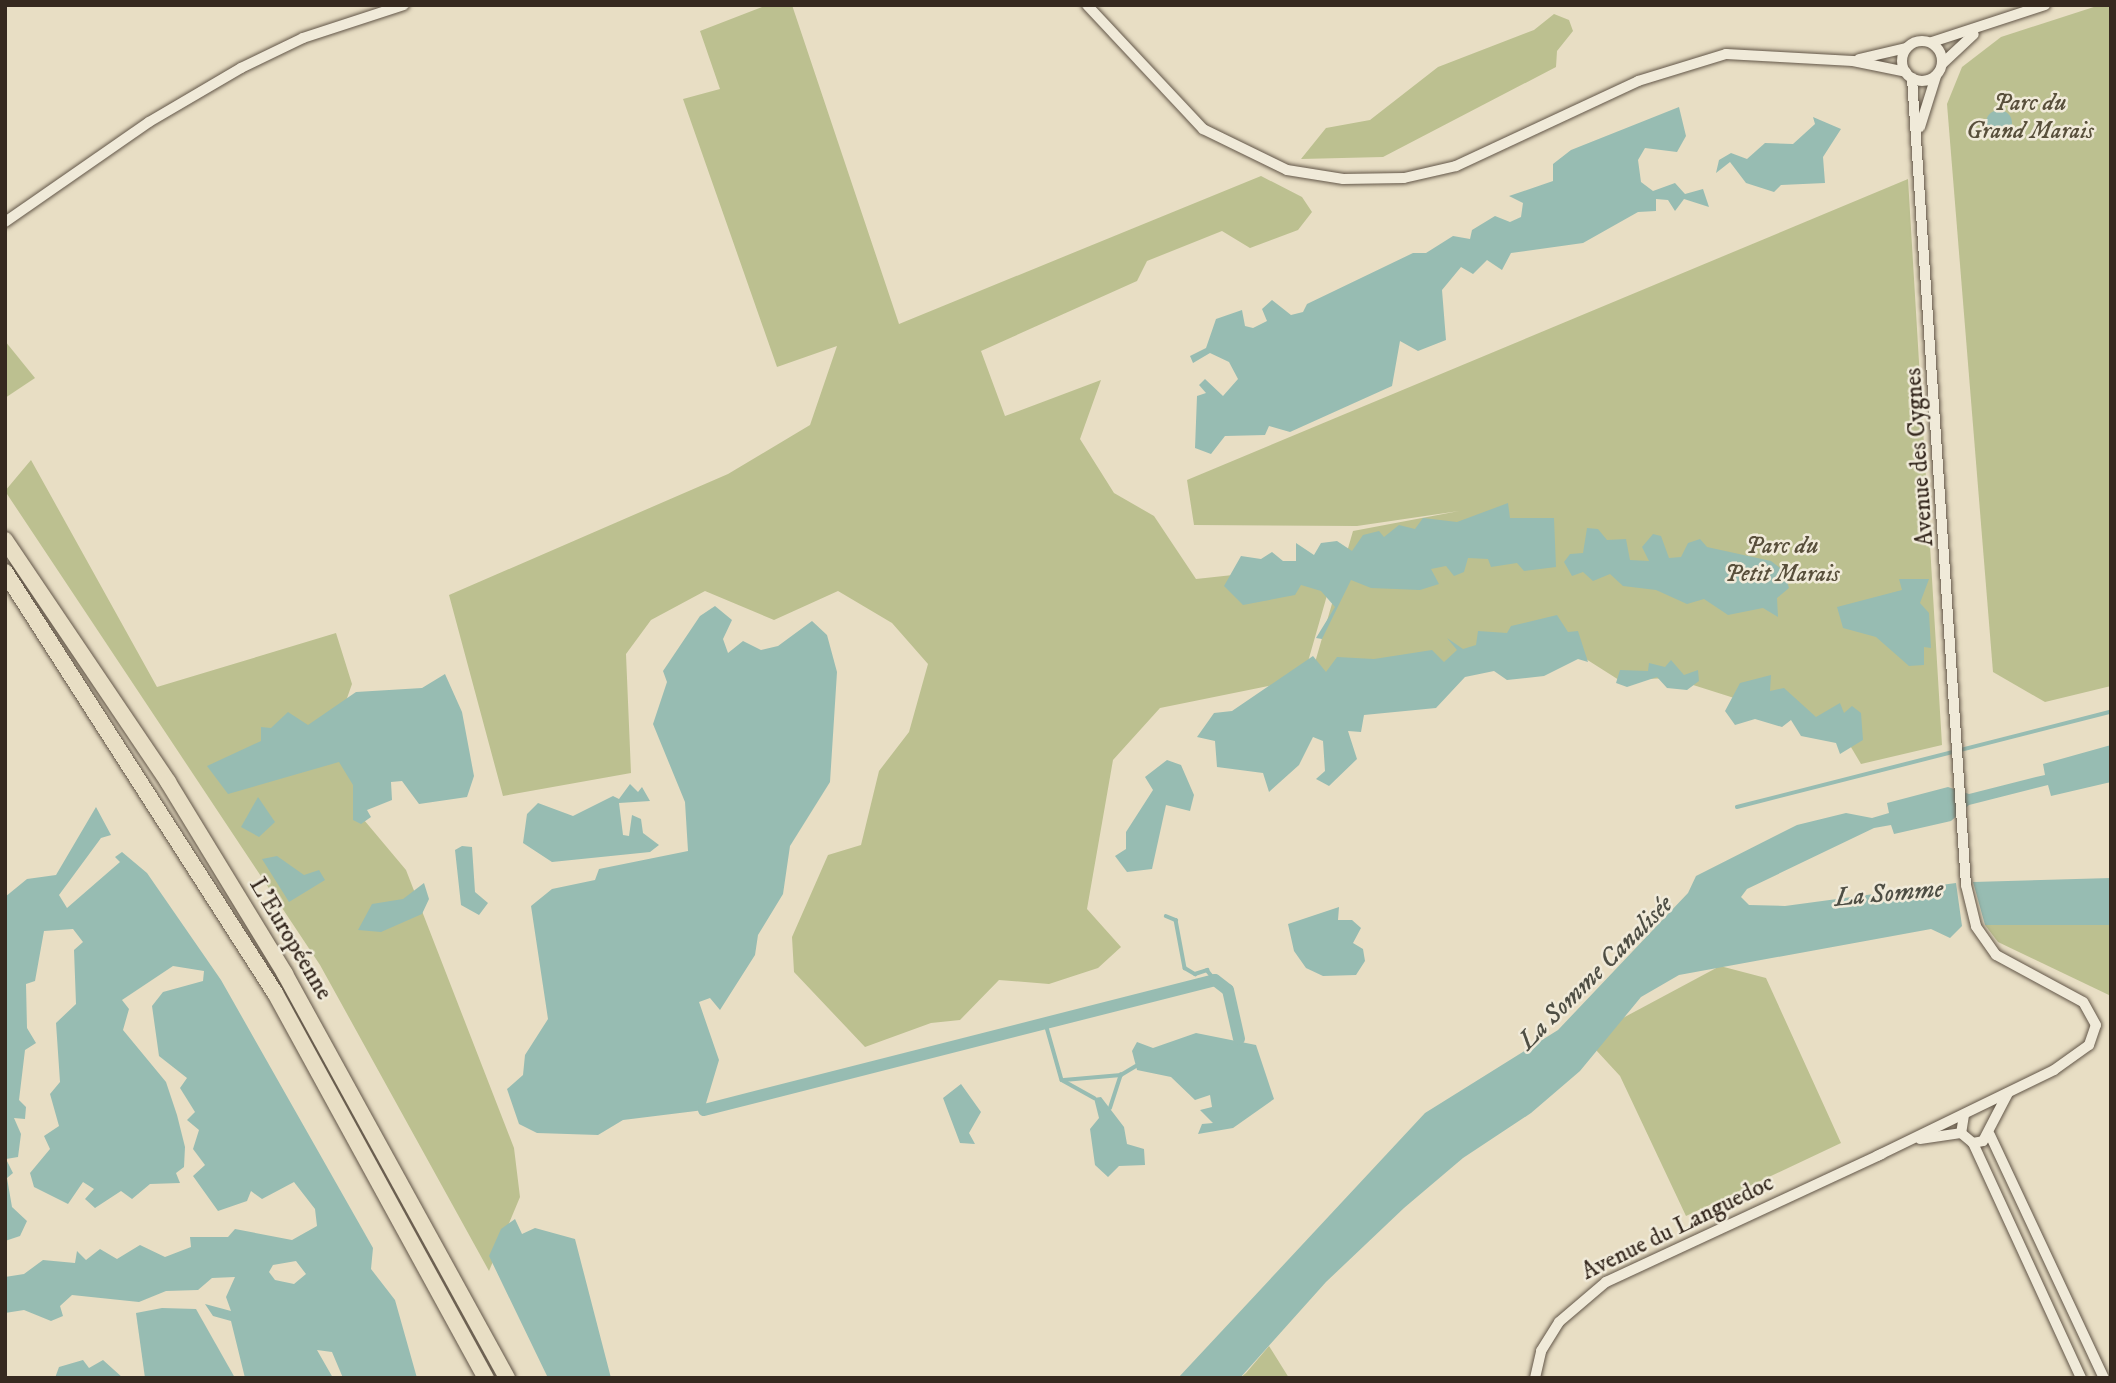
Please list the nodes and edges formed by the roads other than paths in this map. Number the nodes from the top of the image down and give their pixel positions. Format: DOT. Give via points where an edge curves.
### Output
graph roads {
  1 [pos="404,5"];
  2 [pos="1087,5"];
  3 [pos="2045,5"];
  4 [pos="1979,30"];
  5 [pos="1932,42"];
  6 [pos="1906,48"];
  7 [pos="1853,61"];
  8 [pos="1943,63"];
  9 [pos="1909,75"];
  10 [pos="1936,76"];
  11 [pos="1919,130"];
  12 [pos="5,222"];
  13 [pos="5,540"];
  14 [pos="5,572"];
  15 [pos="2008,1093"];
  16 [pos="1977,1109"];
  17 [pos="1964,1115"];
  18 [pos="1992,1131"];
  19 [pos="1961,1133"];
  20 [pos="1973,1143"];
  21 [pos="1877,1156"];
  22 [pos="486,1378"];
  23 [pos="507,1378"];
  24 [pos="1535,1378"];
  25 [pos="2081,1378"];
  26 [pos="2104,1378"];
  1 -- 12 [label="street" via="303,38 241,68 149,122"];
  2 -- 7 [label="street" via="1203,129 1287,170 1342,180 1404,178 1456,166 1669,69 1726,54 1772,53"];
  3 -- 4 [label="street"];
  4 -- 5 [label="street"];
  4 -- 8 [label="street, Avenue des Cygnes"];
  5 -- 6 [label="street"];
  5 -- 8 [label="street"];
  6 -- 7 [label="street"];
  6 -- 9 [label="street, Avenue des Cygnes"];
  7 -- 9 [label="street"];
  8 -- 10 [label="street, Avenue des Cygnes"];
  9 -- 10 [label="street"];
  9 -- 11 [label="street, Avenue des Cygnes"];
  10 -- 11 [label="street, Avenue des Cygnes"];
  11 -- 15 [label="street, Avenue des Cygnes" via="1966,885 1976,926 2005,962 2083,1002 2096,1025 2095,1036 2079,1054"];
  13 -- 23 [label="highway, L'Européenne" via="279,963"];
  14 -- 22 [label="highway, L'Européenne" via="275,993"];
  15 -- 16 [label="street"];
  15 -- 18 [label="street"];
  16 -- 17 [label="street, Avenue du Languedoc"];
  16 -- 18 [label="street"];
  17 -- 19 [label="street"];
  17 -- 21 [label="street, Avenue du Languedoc"];
  18 -- 20 [label="street"];
  18 -- 26 [label="street"];
  19 -- 20 [label="street"];
  19 -- 21 [label="street, Avenue du Languedoc" via="1939,1132"];
  20 -- 25 [label="street"];
  21 -- 24 [label="street, Avenue du Languedoc" via="1606,1282 1559,1322 1541,1351"];
}
